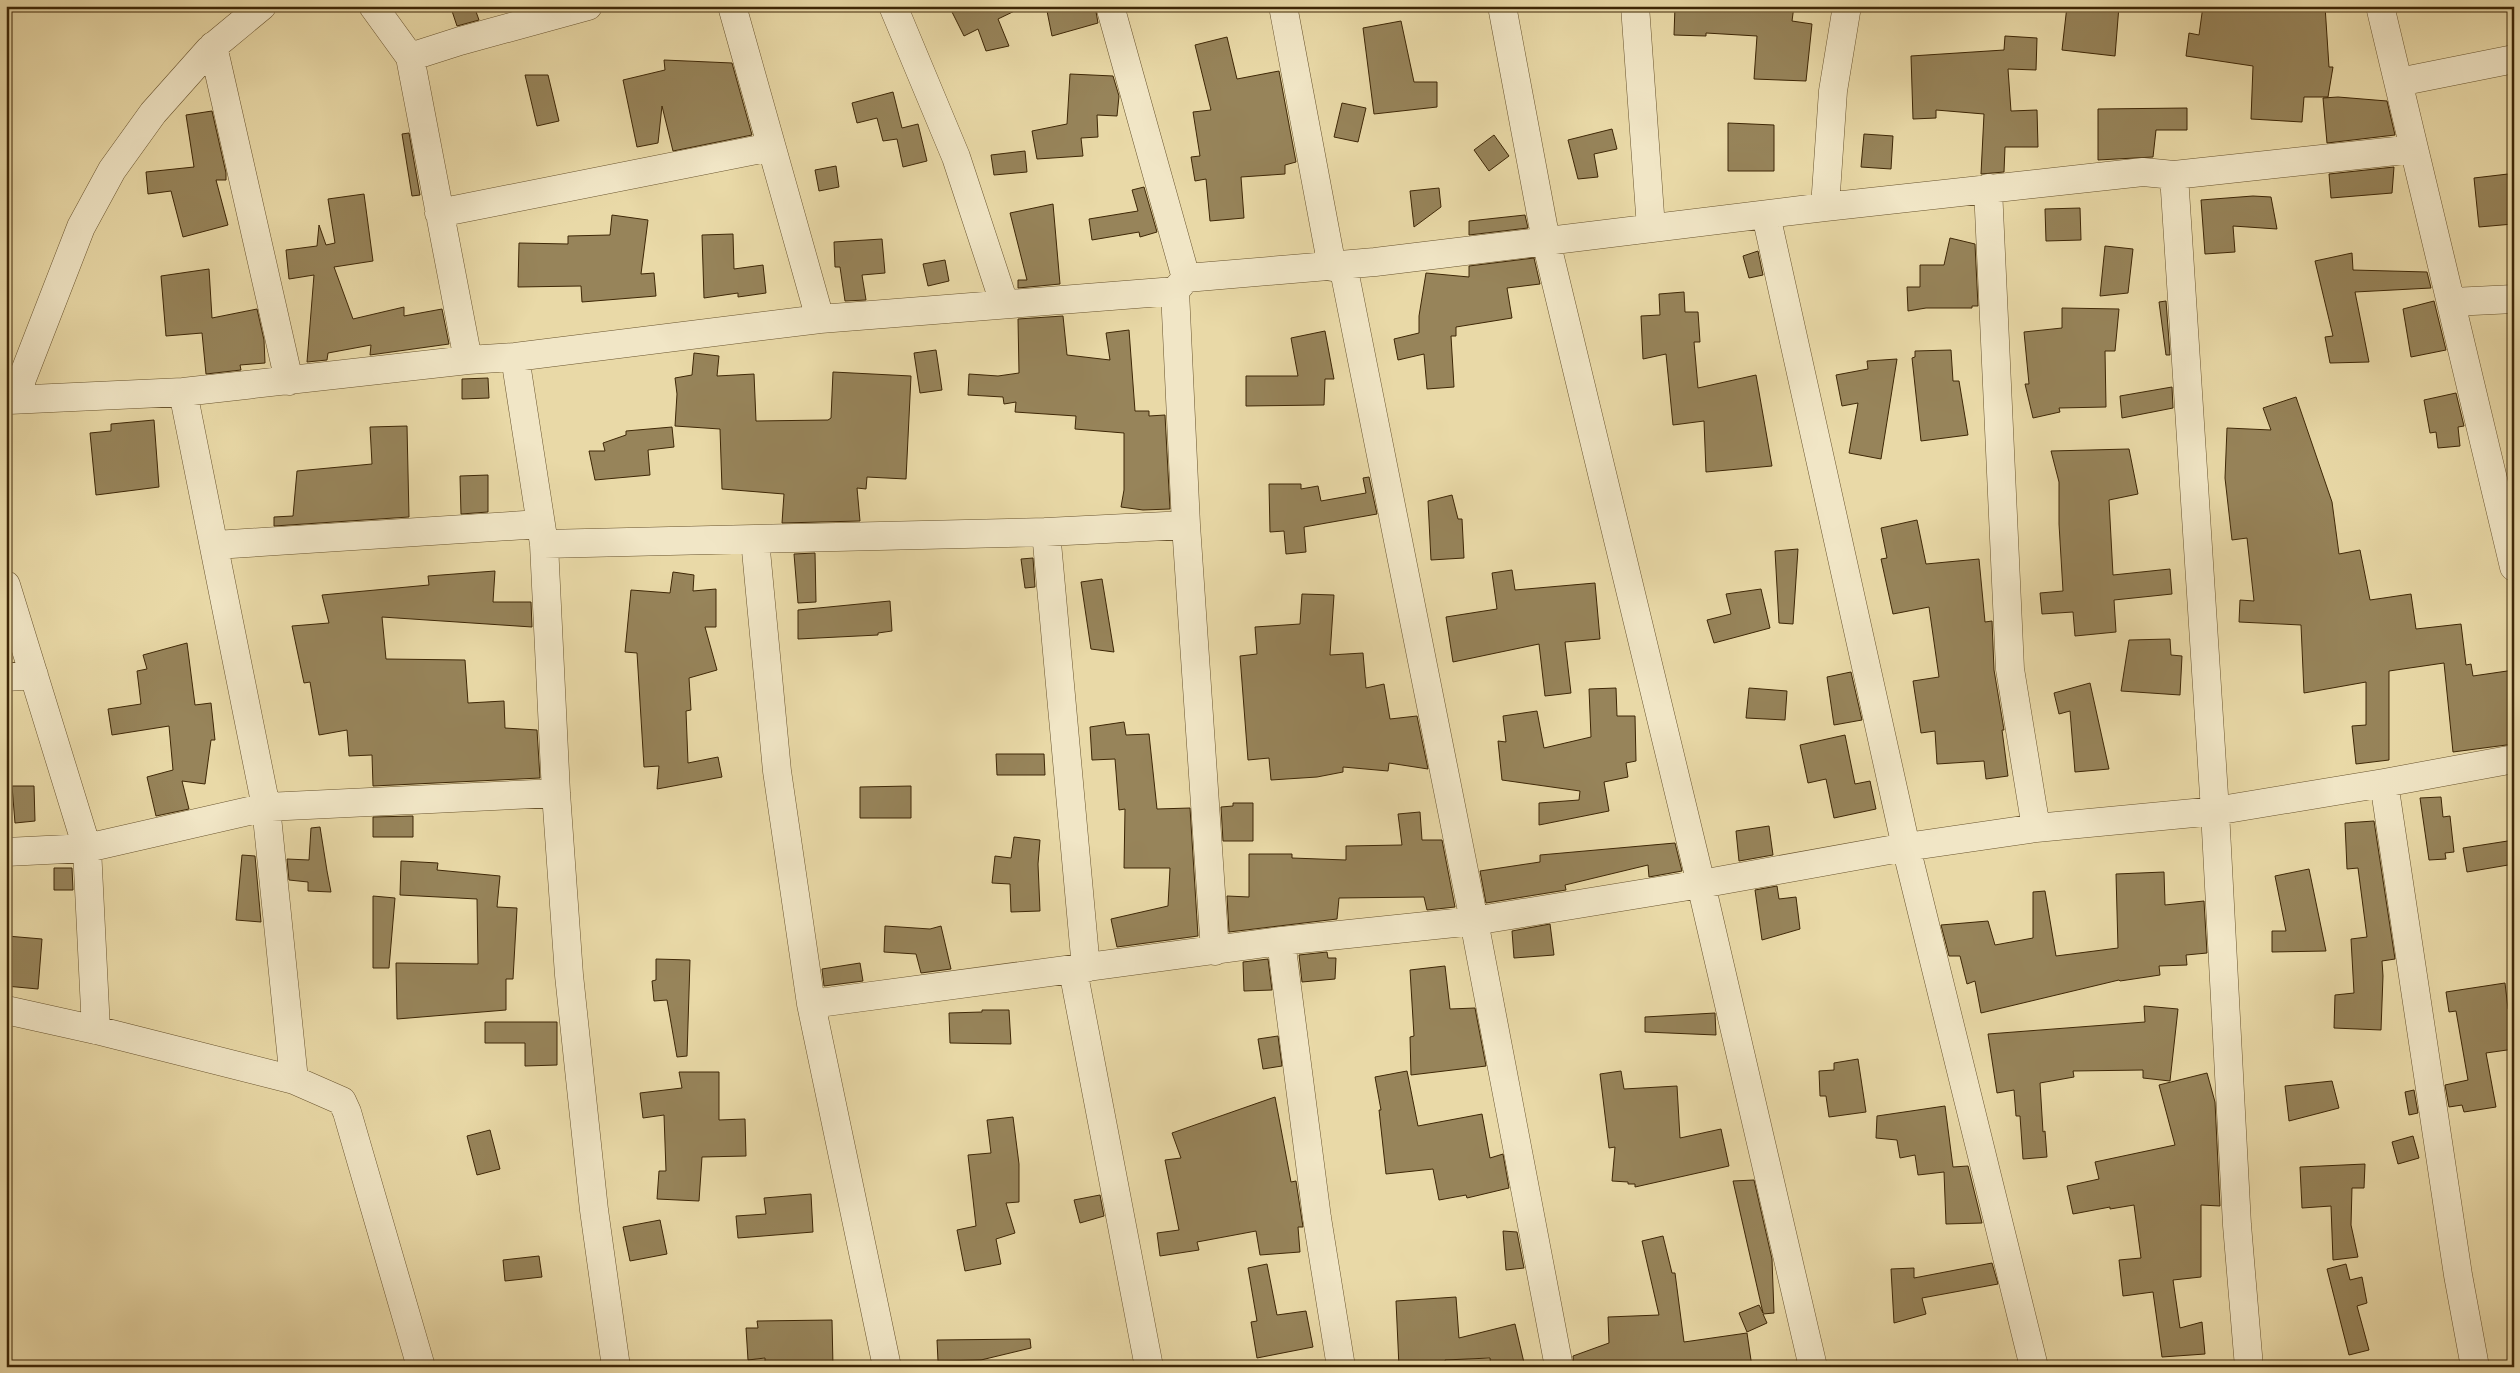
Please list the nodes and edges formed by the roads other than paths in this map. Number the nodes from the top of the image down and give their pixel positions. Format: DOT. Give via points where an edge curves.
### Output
graph roads {
  1 [pos="262,6"];
  2 [pos="373,6"];
  3 [pos="588,6"];
  4 [pos="732,6"];
  5 [pos="892,6"];
  6 [pos="1110,6"];
  7 [pos="1283,6"];
  8 [pos="1502,6"];
  9 [pos="1635,6"];
  10 [pos="1847,6"];
  11 [pos="2380,6"];
  12 [pos="213,46"];
  13 [pos="410,57"];
  14 [pos="2514,59"];
  15 [pos="2399,82"];
  16 [pos="771,147"];
  17 [pos="2414,149"];
  18 [pos="2174,175"];
  19 [pos="1988,188"];
  20 [pos="1825,207"];
  21 [pos="440,213"];
  22 [pos="1766,215"];
  23 [pos="1651,228"];
  24 [pos="1546,241"];
  25 [pos="1337,266"];
  26 [pos="1180,284"];
  27 [pos="2514,299"];
  28 [pos="2452,302"];
  29 [pos="1004,303"];
  30 [pos="820,320"];
  31 [pos="515,357"];
  32 [pos="468,360"];
  33 [pos="289,381"];
  34 [pos="183,392"];
  35 [pos="8,400"];
  36 [pos="1186,524"];
  37 [pos="1046,532"];
  38 [pos="542,534"];
  39 [pos="755,540"];
  40 [pos="215,545"];
  41 [pos="2514,567"];
  42 [pos="6,585"];
  43 [pos="34,676"];
  44 [pos="6,677"];
  45 [pos="2514,759"];
  46 [pos="2384,783"];
  47 [pos="556,793"];
  48 [pos="266,807"];
  49 [pos="2215,811"];
  50 [pos="2036,828"];
  51 [pos="1906,847"];
  52 [pos="86,848"];
  53 [pos="6,852"];
  54 [pos="1701,884"];
  55 [pos="1474,921"];
  56 [pos="1281,941"];
  57 [pos="1215,951"];
  58 [pos="1080,969"];
  59 [pos="811,1004"];
  60 [pos="6,1010"];
  61 [pos="96,1030"];
  62 [pos="294,1080"];
  63 [pos="421,1367"];
  64 [pos="616,1367"];
  65 [pos="887,1367"];
  66 [pos="1149,1367"];
  67 [pos="1341,1367"];
  68 [pos="1559,1367"];
  69 [pos="1813,1367"];
  70 [pos="2034,1367"];
  71 [pos="2249,1367"];
  72 [pos="2475,1367"];
  1 -- 12 [label="street"];
  2 -- 13 [label="street"];
  3 -- 13 [label="street"];
  4 -- 16 [label="street"];
  5 -- 29 [label="street" via="956,157"];
  6 -- 26 [label="street"];
  7 -- 25 [label="street"];
  8 -- 24 [label="street"];
  9 -- 23 [label="street"];
  10 -- 20 [label="street" via="1833,91"];
  11 -- 15 [label="street"];
  12 -- 33 [label="street"];
  12 -- 35 [label="street" via="154,112 112,170 81,227 20,384"];
  13 -- 21 [label="street"];
  14 -- 15 [label="street"];
  15 -- 17 [label="street"];
  16 -- 21 [label="street"];
  16 -- 30 [label="street"];
  17 -- 18 [label="street"];
  17 -- 28 [label="street"];
  18 -- 19 [label="street" via="2143,172"];
  18 -- 49 [label="street"];
  19 -- 20 [label="street"];
  19 -- 50 [label="street" via="2010,669"];
  20 -- 22 [label="street"];
  21 -- 32 [label="street"];
  22 -- 23 [label="street"];
  22 -- 51 [label="street"];
  23 -- 24 [label="street"];
  24 -- 25 [label="street"];
  24 -- 54 [label="street"];
  25 -- 26 [label="street"];
  25 -- 55 [label="street"];
  26 -- 29 [label="street"];
  26 -- 36 [label="street"];
  27 -- 28 [label="street"];
  28 -- 41 [label="street"];
  29 -- 30 [label="street"];
  30 -- 31 [label="street"];
  31 -- 32 [label="street"];
  31 -- 38 [label="street"];
  32 -- 33 [label="street"];
  33 -- 34 [label="street"];
  34 -- 35 [label="street"];
  34 -- 40 [label="street"];
  36 -- 37 [label="street"];
  36 -- 57 [label="street"];
  37 -- 39 [label="street"];
  37 -- 58 [label="street"];
  38 -- 39 [label="street"];
  38 -- 40 [label="street"];
  38 -- 47 [label="street"];
  39 -- 59 [label="street" via="778,771"];
  40 -- 48 [label="street"];
  42 -- 43 [label="street"];
  43 -- 44 [label="street"];
  43 -- 52 [label="street"];
  45 -- 46 [label="street"];
  46 -- 49 [label="street"];
  46 -- 72 [label="street" via="2458,1275"];
  47 -- 48 [label="street"];
  47 -- 64 [label="street" via="576,1052"];
  48 -- 52 [label="street"];
  48 -- 62 [label="street"];
  49 -- 50 [label="street"];
  49 -- 71 [label="street" via="2237,1225"];
  50 -- 51 [label="street"];
  51 -- 54 [label="street"];
  51 -- 70 [label="street"];
  52 -- 53 [label="street"];
  52 -- 61 [label="street"];
  54 -- 55 [label="street"];
  54 -- 69 [label="street"];
  55 -- 56 [label="street"];
  55 -- 68 [label="street"];
  56 -- 57 [label="street"];
  56 -- 67 [label="street" via="1316,1218"];
  57 -- 58 [label="street"];
  58 -- 59 [label="street"];
  58 -- 66 [label="street"];
  59 -- 65 [label="street"];
  60 -- 61 [label="street"];
  61 -- 62 [label="street"];
  62 -- 63 [label="street" via="342,1101 347,1112"];
}
